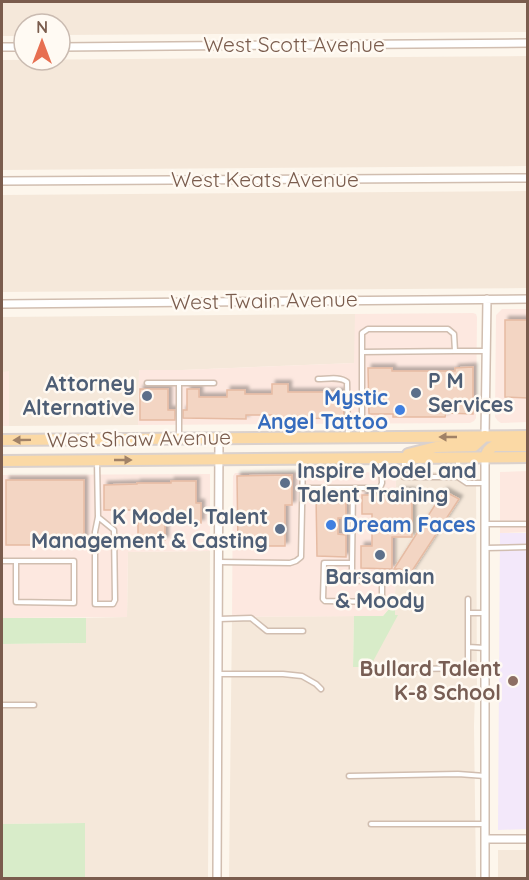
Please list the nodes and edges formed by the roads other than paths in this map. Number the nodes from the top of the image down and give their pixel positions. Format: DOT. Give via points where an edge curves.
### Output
graph roads {
  1 [pos="528,43"];
  2 [pos="72,47"];
  3 [pos="528,178"];
  4 [pos="2,182"];
  5 [pos="487,299"];
  6 [pos="528,299"];
  7 [pos="2,304"];
  8 [pos="455,351"];
  9 [pos="486,351"];
  10 [pos="362,352"];
  11 [pos="318,379"];
  12 [pos="147,383"];
  13 [pos="179,383"];
  14 [pos="214,383"];
  15 [pos="485,436"];
  16 [pos="528,436"];
  17 [pos="348,437"];
  18 [pos="362,437"];
  19 [pos="219,438"];
  20 [pos="179,439"];
  21 [pos="2,440"];
  22 [pos="528,446"];
  23 [pos="485,457"];
  24 [pos="528,457"];
  25 [pos="381,458"];
  26 [pos="400,458"];
  27 [pos="458,458"];
  28 [pos="219,459"];
  29 [pos="303,459"];
  30 [pos="97,460"];
  31 [pos="2,461"];
  32 [pos="458,477"];
  33 [pos="485,483"];
  34 [pos="303,488"];
  35 [pos="352,488"];
  36 [pos="98,517"];
  37 [pos="485,524"];
  38 [pos="528,524"];
  39 [pos="528,547"];
  40 [pos="485,548"];
  41 [pos="2,561"];
  42 [pos="16,561"];
  43 [pos="218,562"];
  44 [pos="352,563"];
  45 [pos="468,599"];
  46 [pos="485,613"];
  47 [pos="468,614"];
  48 [pos="218,619"];
  49 [pos="303,631"];
  50 [pos="468,647"];
  51 [pos="485,648"];
  52 [pos="468,663"];
  53 [pos="485,668"];
  54 [pos="409,669"];
  55 [pos="218,674"];
  56 [pos="321,689"];
  57 [pos="2,705"];
  58 [pos="34,705"];
  59 [pos="349,776"];
  60 [pos="485,776"];
  61 [pos="371,824"];
  62 [pos="485,824"];
  63 [pos="485,839"];
  64 [pos="528,839"];
  65 [pos="217,879"];
  66 [pos="485,879"];
  1 -- 2 [label="street, West Scott Avenue"];
  3 -- 4 [label="street, West Keats Avenue"];
  5 -- 6 [label="street, West Twain Avenue"];
  5 -- 7 [label="street, West Twain Avenue"];
  5 -- 9 [label="street"];
  8 -- 9 [label="lane"];
  8 -- 10 [label="lane"];
  8 -- 10 [label="lane" via="454,334 448,329 368,329 362,333"];
  9 -- 15 [label="street"];
  10 -- 18 [label="lane"];
  11 -- 17 [label="lane" via="347,382"];
  12 -- 13 [label="lane"];
  13 -- 14 [label="lane"];
  13 -- 20 [label="lane"];
  15 -- 16 [label="main road, West Shaw Avenue"];
  15 -- 18 [label="main road, West Shaw Avenue, one-way"];
  15 -- 26 [label="main road" via="474,446 436,447"];
  17 -- 18 [label="main road, West Shaw Avenue"];
  17 -- 19 [label="main road, West Shaw Avenue"];
  19 -- 20 [label="main road, West Shaw Avenue"];
  19 -- 28 [label="street"];
  20 -- 21 [label="main road, West Shaw Avenue, one-way"];
  22 -- 23 [label="main road" via="494,446"];
  23 -- 24 [label="main road, West Shaw Avenue"];
  23 -- 27 [label="main road, West Shaw Avenue"];
  23 -- 33 [label="street"];
  25 -- 26 [label="main road, West Shaw Avenue"];
  25 -- 29 [label="main road, West Shaw Avenue"];
  25 -- 35 [label="lane" via="380,488"];
  26 -- 27 [label="main road, West Shaw Avenue"];
  26 -- 32 [label="lane" via="404,477"];
  27 -- 32 [label="lane"];
  28 -- 29 [label="main road, West Shaw Avenue"];
  30 -- 28 [label="main road, West Shaw Avenue, one-way"];
  28 -- 43 [label="street"];
  29 -- 34 [label="lane"];
  30 -- 31 [label="main road, West Shaw Avenue"];
  30 -- 36 [label="lane"];
  32 -- 33 [label="lane" via="467,483"];
  33 -- 37 [label="street"];
  34 -- 35 [label="lane"];
  34 -- 43 [label="lane" via="302,550 296,561"];
  35 -- 44 [label="lane"];
  36 -- 36 [label="lane" via="95,604 113,604 114,530"];
  37 -- 38 [label="lane"];
  37 -- 40 [label="street"];
  39 -- 40 [label="lane"];
  40 -- 46 [label="street"];
  41 -- 42 [label="lane"];
  42 -- 42 [label="lane" via="74,561 74,603 16,602"];
  43 -- 48 [label="street"];
  44 -- 44 [label="lane" via="324,563 324,601 379,602 382,580 352,581"];
  45 -- 47 [label="lane"];
  46 -- 47 [label="lane"];
  46 -- 51 [label="street"];
  47 -- 50 [label="lane"];
  48 -- 49 [label="lane" via="251,618 267,631"];
  48 -- 55 [label="street"];
  50 -- 51 [label="lane"];
  50 -- 52 [label="lane"];
  51 -- 53 [label="street"];
  53 -- 54 [label="lane"];
  53 -- 60 [label="street"];
  55 -- 56 [label="lane" via="302,676"];
  55 -- 65 [label="street"];
  57 -- 58 [label="lane"];
  59 -- 60 [label="lane"];
  60 -- 62 [label="street"];
  61 -- 62 [label="lane"];
  62 -- 63 [label="street"];
  63 -- 64 [label="street"];
  63 -- 66 [label="street"];
}
